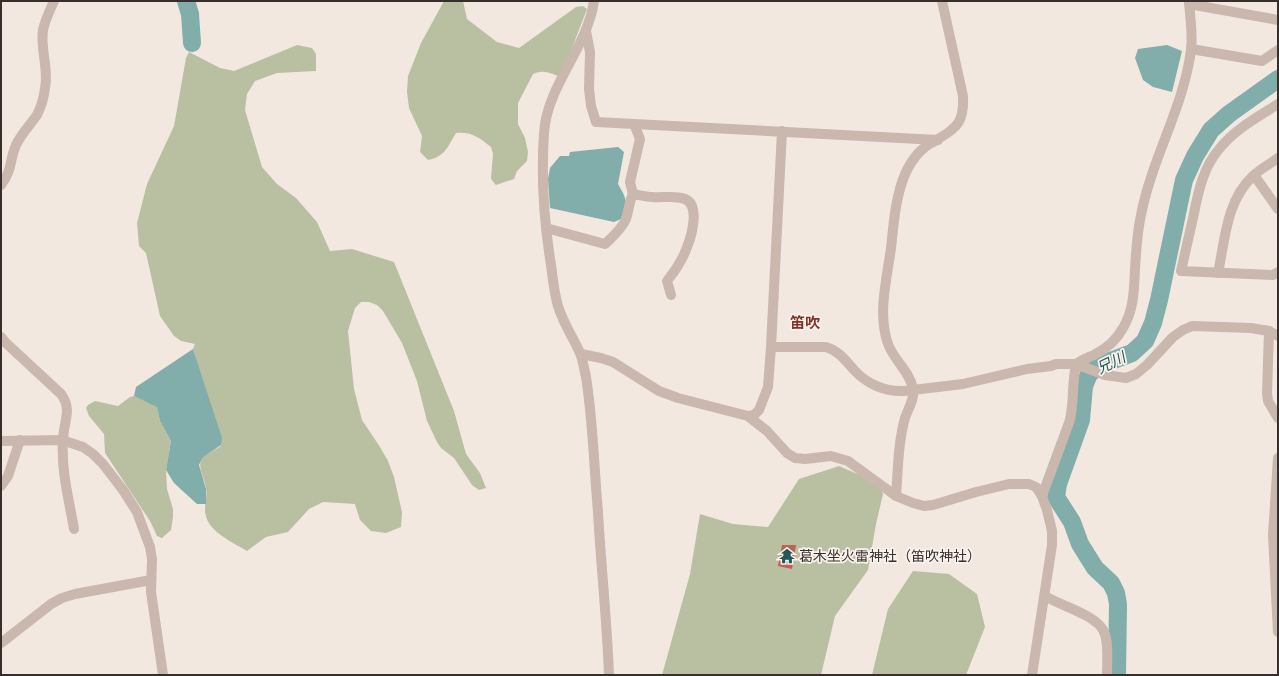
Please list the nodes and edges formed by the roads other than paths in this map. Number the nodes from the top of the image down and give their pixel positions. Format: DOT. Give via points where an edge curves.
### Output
graph roads {
  1 [pos="54,1"];
  2 [pos="594,1"];
  3 [pos="942,1"];
  4 [pos="1189,3"];
  5 [pos="1278,20"];
  6 [pos="586,31"];
  7 [pos="1191,49"];
  8 [pos="1278,50"];
  9 [pos="1278,104"];
  10 [pos="634,124"];
  11 [pos="782,131"];
  12 [pos="938,140"];
  13 [pos="1278,158"];
  14 [pos="1254,175"];
  15 [pos="1,185"];
  16 [pos="633,194"];
  17 [pos="1278,209"];
  18 [pos="546,228"];
  19 [pos="1278,272"];
  20 [pos="1218,273"];
  21 [pos="671,295"];
  22 [pos="1269,331"];
  23 [pos="1278,336"];
  24 [pos="1,337"];
  25 [pos="771,347"];
  26 [pos="581,354"];
  27 [pos="1079,365"];
  28 [pos="914,389"];
  29 [pos="748,416"];
  30 [pos="1278,418"];
  31 [pos="1,440"];
  32 [pos="20,440"];
  33 [pos="62,440"];
  34 [pos="1278,458"];
  35 [pos="1,486"];
  36 [pos="896,496"];
  37 [pos="1042,496"];
  38 [pos="74,529"];
  39 [pos="151,580"];
  40 [pos="1045,596"];
  41 [pos="1278,632"];
  42 [pos="1,643"];
  43 [pos="163,675"];
  44 [pos="609,675"];
  45 [pos="1032,675"];
  46 [pos="1107,675"];
  1 -- 15 [label="street" via="43,31 46,74 42,102 16,146 11,168"];
  2 -- 6 [label="street"];
  3 -- 12 [label="street" via="964,108 961,120 954,130"];
  4 -- 5 [label="street"];
  4 -- 7 [label="street"];
  6 -- 10 [label="street" via="590,52 589,90 596,122"];
  6 -- 18 [label="street" via="546,116 543,184"];
  7 -- 8 [label="street" via="1262,61"];
  7 -- 27 [label="street" via="1181,93 1156,160 1141,215 1136,239 1133,303 1129,316 1116,339 1094,355 1083,358"];
  9 -- 20 [label="street" via="1232,135 1211,160 1203,176 1181,271"];
  10 -- 11 [label="street"];
  10 -- 16 [label="street" via="640,139 630,182"];
  11 -- 12 [label="street"];
  11 -- 25 [label="street"];
  12 -- 28 [label="street" via="918,154 902,180 884,299 887,342"];
  13 -- 14 [label="street"];
  14 -- 17 [label="street"];
  14 -- 20 [label="street" via="1235,199"];
  16 -- 18 [label="street" via="625,221 605,244"];
  16 -- 21 [label="street" via="678,197 686,199 691,204 694,213 692,229 687,247 668,281"];
  18 -- 26 [label="street" via="558,307"];
  19 -- 20 [label="street" via="1273,275"];
  22 -- 23 [label="street"];
  22 -- 27 [label="street" via="1192,326 1173,337 1147,365 1126,378 1105,375"];
  22 -- 30 [label="street" via="1267,393 1268,401"];
  24 -- 33 [label="street" via="66,401 68,408"];
  25 -- 28 [label="street" via="834,349 869,383 896,392"];
  25 -- 29 [label="street" via="768,387 763,402 754,416"];
  26 -- 29 [label="street" via="613,362 659,391 672,396"];
  26 -- 44 [label="street" via="593,436"];
  27 -- 28 [label="street" via="1056,364 1027,368 963,384"];
  27 -- 37 [label="street" via="1073,384 1070,420"];
  28 -- 36 [label="street" via="902,433"];
  29 -- 36 [label="street" via="795,458 831,456 844,459"];
  31 -- 32 [label="street"];
  32 -- 33 [label="street"];
  32 -- 35 [label="street" via="8,476"];
  33 -- 38 [label="street" via="64,473"];
  33 -- 39 [label="street" via="83,447 93,454 137,512 151,553"];
  34 -- 41 [label="street" via="1273,535"];
  36 -- 37 [label="street" via="924,506 1020,483 1036,487"];
  37 -- 40 [label="street" via="1051,520 1052,531"];
  39 -- 42 [label="street" via="62,598"];
  39 -- 43 [label="street"];
  40 -- 45 [label="street"];
  40 -- 46 [label="street" via="1062,606 1085,614 1099,625 1106,640"];
}
